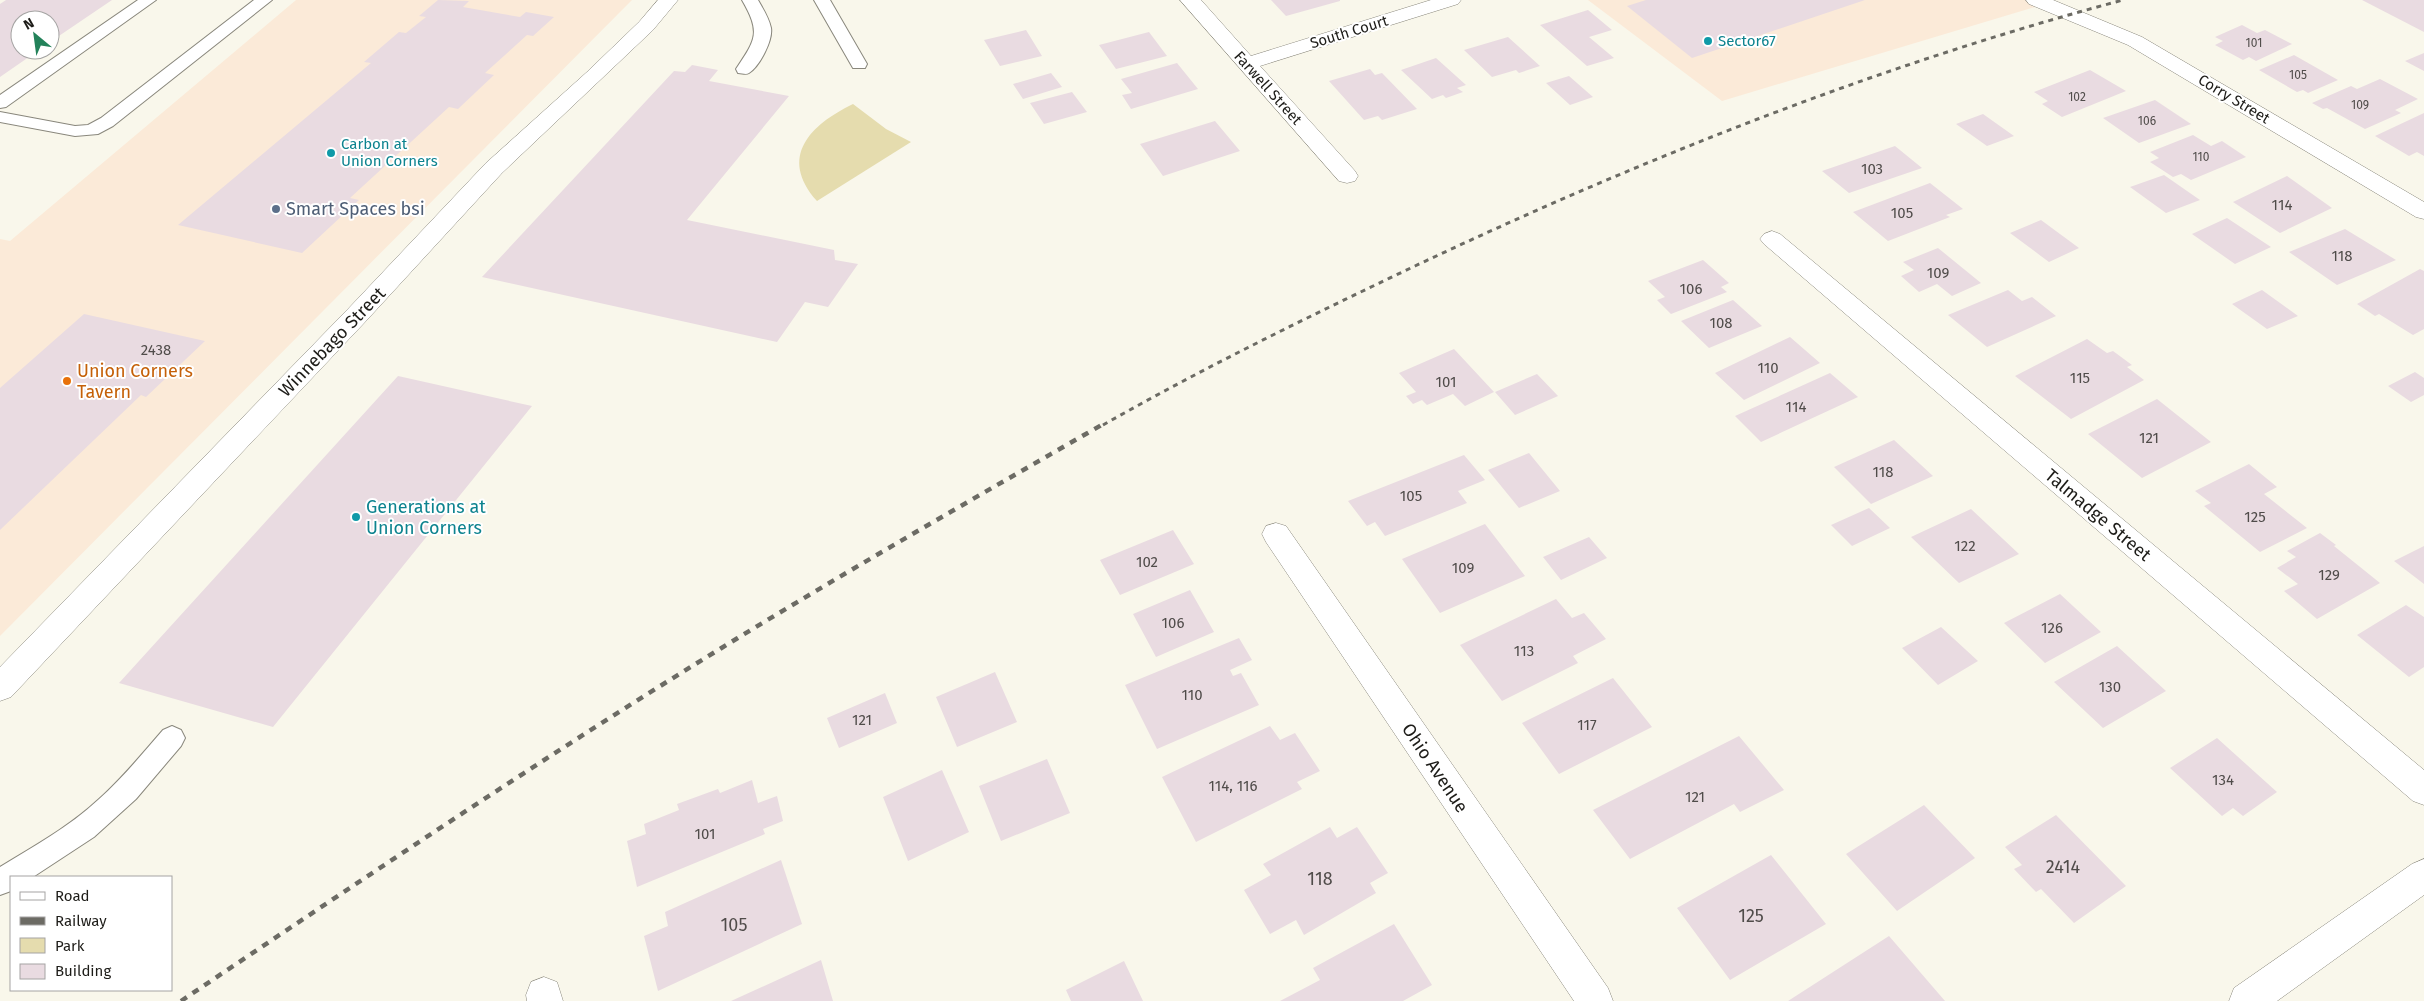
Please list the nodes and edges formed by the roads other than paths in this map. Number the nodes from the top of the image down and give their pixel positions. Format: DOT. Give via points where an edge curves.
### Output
graph roads {
  1 [pos="148,0"];
  2 [pos="264,0"];
  3 [pos="668,0"];
  4 [pos="750,0"];
  5 [pos="822,0"];
  6 [pos="1190,0"];
  7 [pos="1450,0"];
  8 [pos="2036,0"];
  9 [pos="859,64"];
  10 [pos="1247,64"];
  11 [pos="744,68"];
  12 [pos="0,103"];
  13 [pos="0,117"];
  14 [pos="1347,176"];
  15 [pos="2424,212"];
  16 [pos="1772,240"];
  17 [pos="1276,534"];
  18 [pos="0,688"];
  19 [pos="172,738"];
  20 [pos="2424,790"];
  21 [pos="2424,875"];
  22 [pos="0,882"];
  23 [pos="1595,1001"];
  24 [pos="2247,1001"];
  1 -- 12 [label="lane"];
  2 -- 13 [label="lane" via="107,122 92,130 75,131"];
  3 -- 18 [label="street, Winnebago Street" via="607,64 494,168"];
  4 -- 11 [label="lane" via="765,30 761,49"];
  5 -- 9 [label="lane"];
  6 -- 10 [label="street, Farwell Street"];
  7 -- 10 [label="street, South Court"];
  8 -- 15 [label="street, Corry Street" via="2135,41"];
  10 -- 14 [label="street, Farwell Street"];
  16 -- 20 [label="street, Talmadge Street"];
  17 -- 23 [label="street, Ohio Avenue"];
  19 -- 22 [label="lane" via="119,799 97,819"];
  21 -- 24 [label="street"];
}
